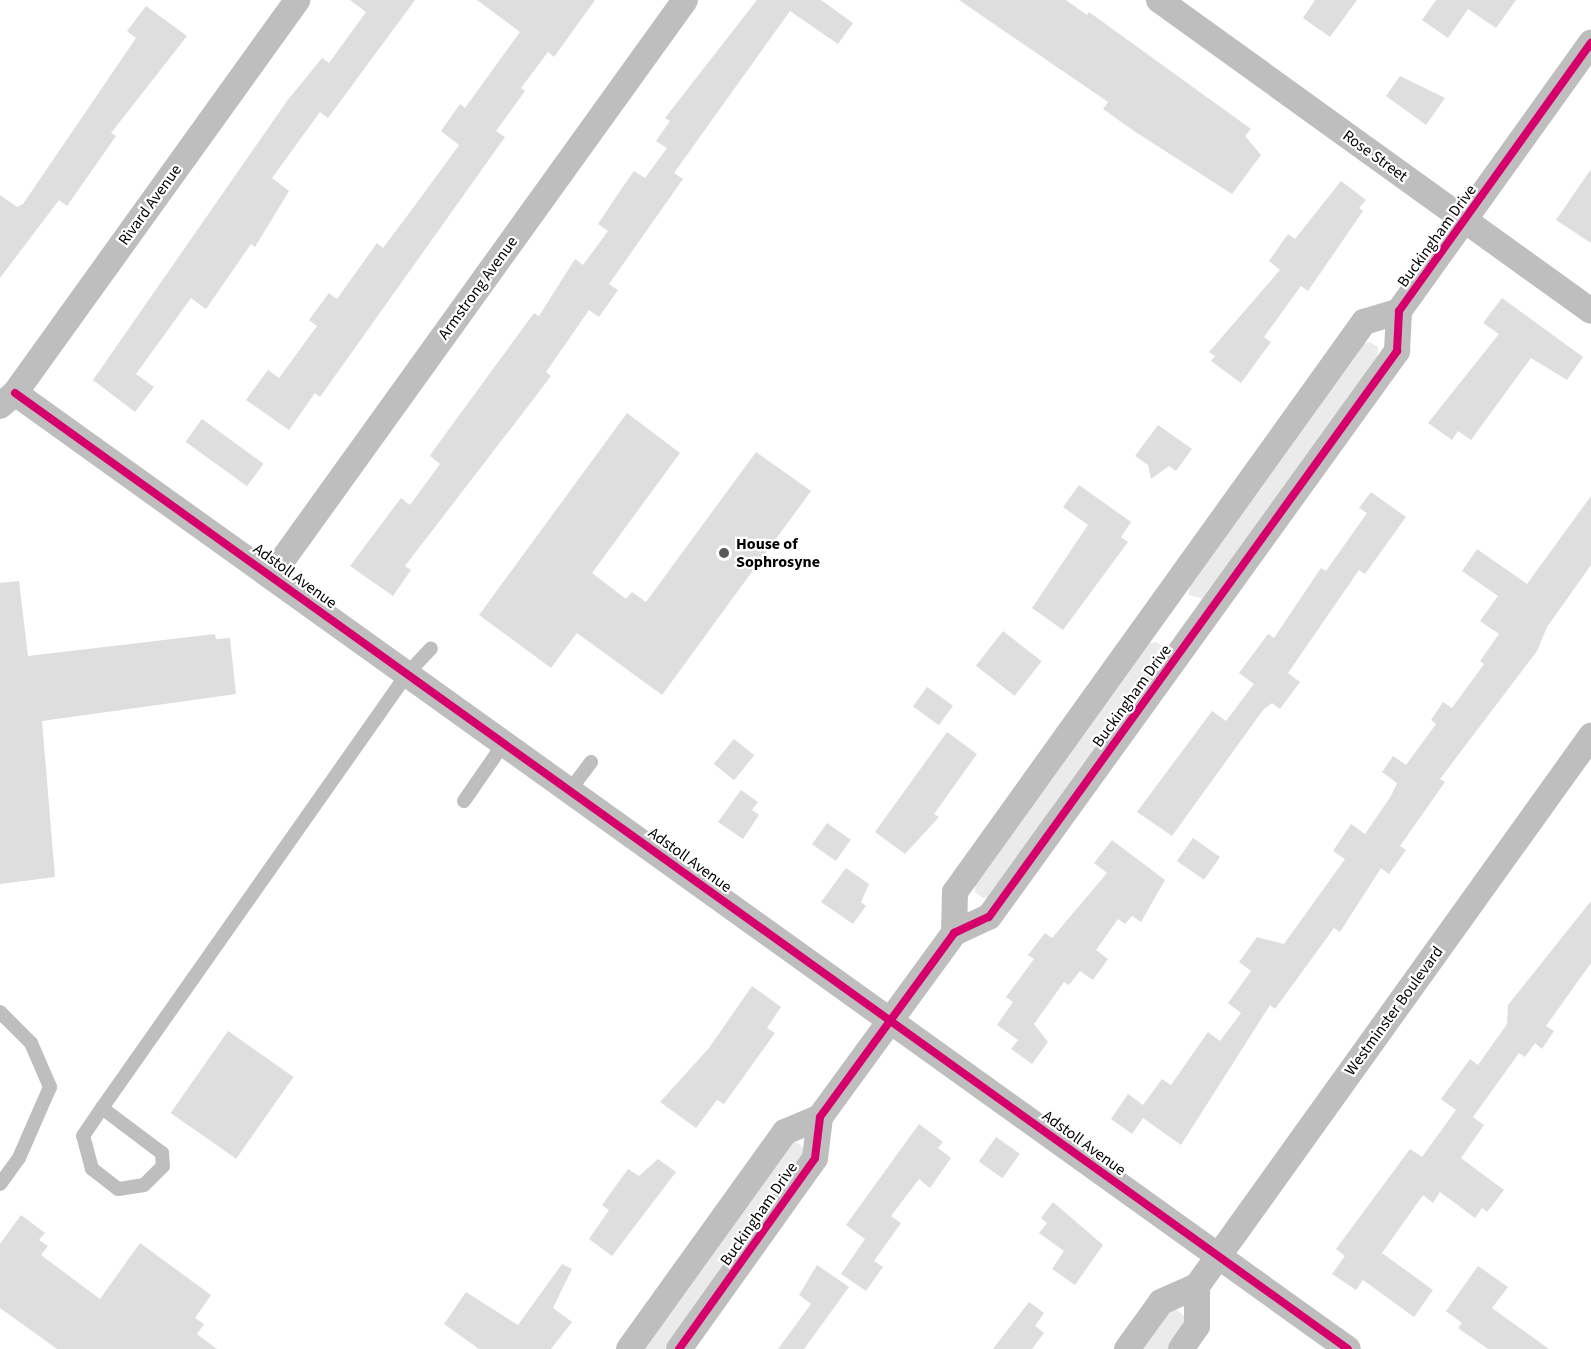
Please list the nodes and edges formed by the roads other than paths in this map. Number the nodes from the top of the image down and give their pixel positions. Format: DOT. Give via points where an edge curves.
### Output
graph roads {
  1 [pos="297,0"];
  2 [pos="685,0"];
  3 [pos="1158,0"];
  4 [pos="1591,43"];
  5 [pos="1464,220"];
  6 [pos="1399,311"];
  7 [pos="1591,311"];
  8 [pos="8,399"];
  9 [pos="271,576"];
  10 [pos="431,648"];
  11 [pos="407,674"];
  12 [pos="1591,736"];
  13 [pos="504,743"];
  14 [pos="591,762"];
  15 [pos="570,790"];
  16 [pos="464,801"];
  17 [pos="954,933"];
  18 [pos="0,1012"];
  19 [pos="890,1021"];
  20 [pos="102,1108"];
  21 [pos="820,1117"];
  22 [pos="0,1184"];
  23 [pos="1219,1256"];
  24 [pos="1197,1286"];
  25 [pos="629,1349"];
  26 [pos="679,1349"];
  27 [pos="1127,1349"];
  28 [pos="1181,1349"];
  29 [pos="1348,1349"];
  1 -- 8 [label="street, Rivard Avenue"];
  2 -- 9 [label="street, Armstrong Avenue"];
  3 -- 5 [label="street, Rose Street"];
  4 -- 5 [label="street, Buckingham Drive"];
  5 -- 6 [label="street, Buckingham Drive"];
  5 -- 7 [label="street, Rose Street"];
  6 -- 17 [label="street, Buckingham Drive" via="1397,351 989,917"];
  6 -- 17 [label="street, Buckingham Drive" via="1364,322 955,892"];
  8 -- 9 [label="street, Adstoll Avenue"];
  9 -- 11 [label="street, Adstoll Avenue"];
  10 -- 11 [label="lane"];
  11 -- 13 [label="street, Adstoll Avenue"];
  11 -- 20 [label="lane"];
  12 -- 23 [label="street, Westminster Boulevard"];
  13 -- 15 [label="street, Adstoll Avenue"];
  13 -- 16 [label="lane"];
  14 -- 15 [label="lane"];
  15 -- 19 [label="street, Adstoll Avenue"];
  17 -- 19 [label="street, Buckingham Drive"];
  18 -- 22 [label="lane" via="31,1043 50,1088 19,1158"];
  19 -- 21 [label="street, Buckingham Drive"];
  19 -- 23 [label="street, Adstoll Avenue"];
  20 -- 20 [label="lane" via="83,1136 92,1168 118,1189 144,1185 163,1166 162,1153"];
  21 -- 25 [label="street, Buckingham Drive" via="785,1131"];
  21 -- 26 [label="street, Buckingham Drive" via="815,1158"];
  23 -- 24 [label="street, Westminster Boulevard"];
  23 -- 29 [label="street, Adstoll Avenue"];
  24 -- 27 [label="street, Westminster Boulevard" via="1161,1302"];
  24 -- 28 [label="street" via="1197,1326"];
}
